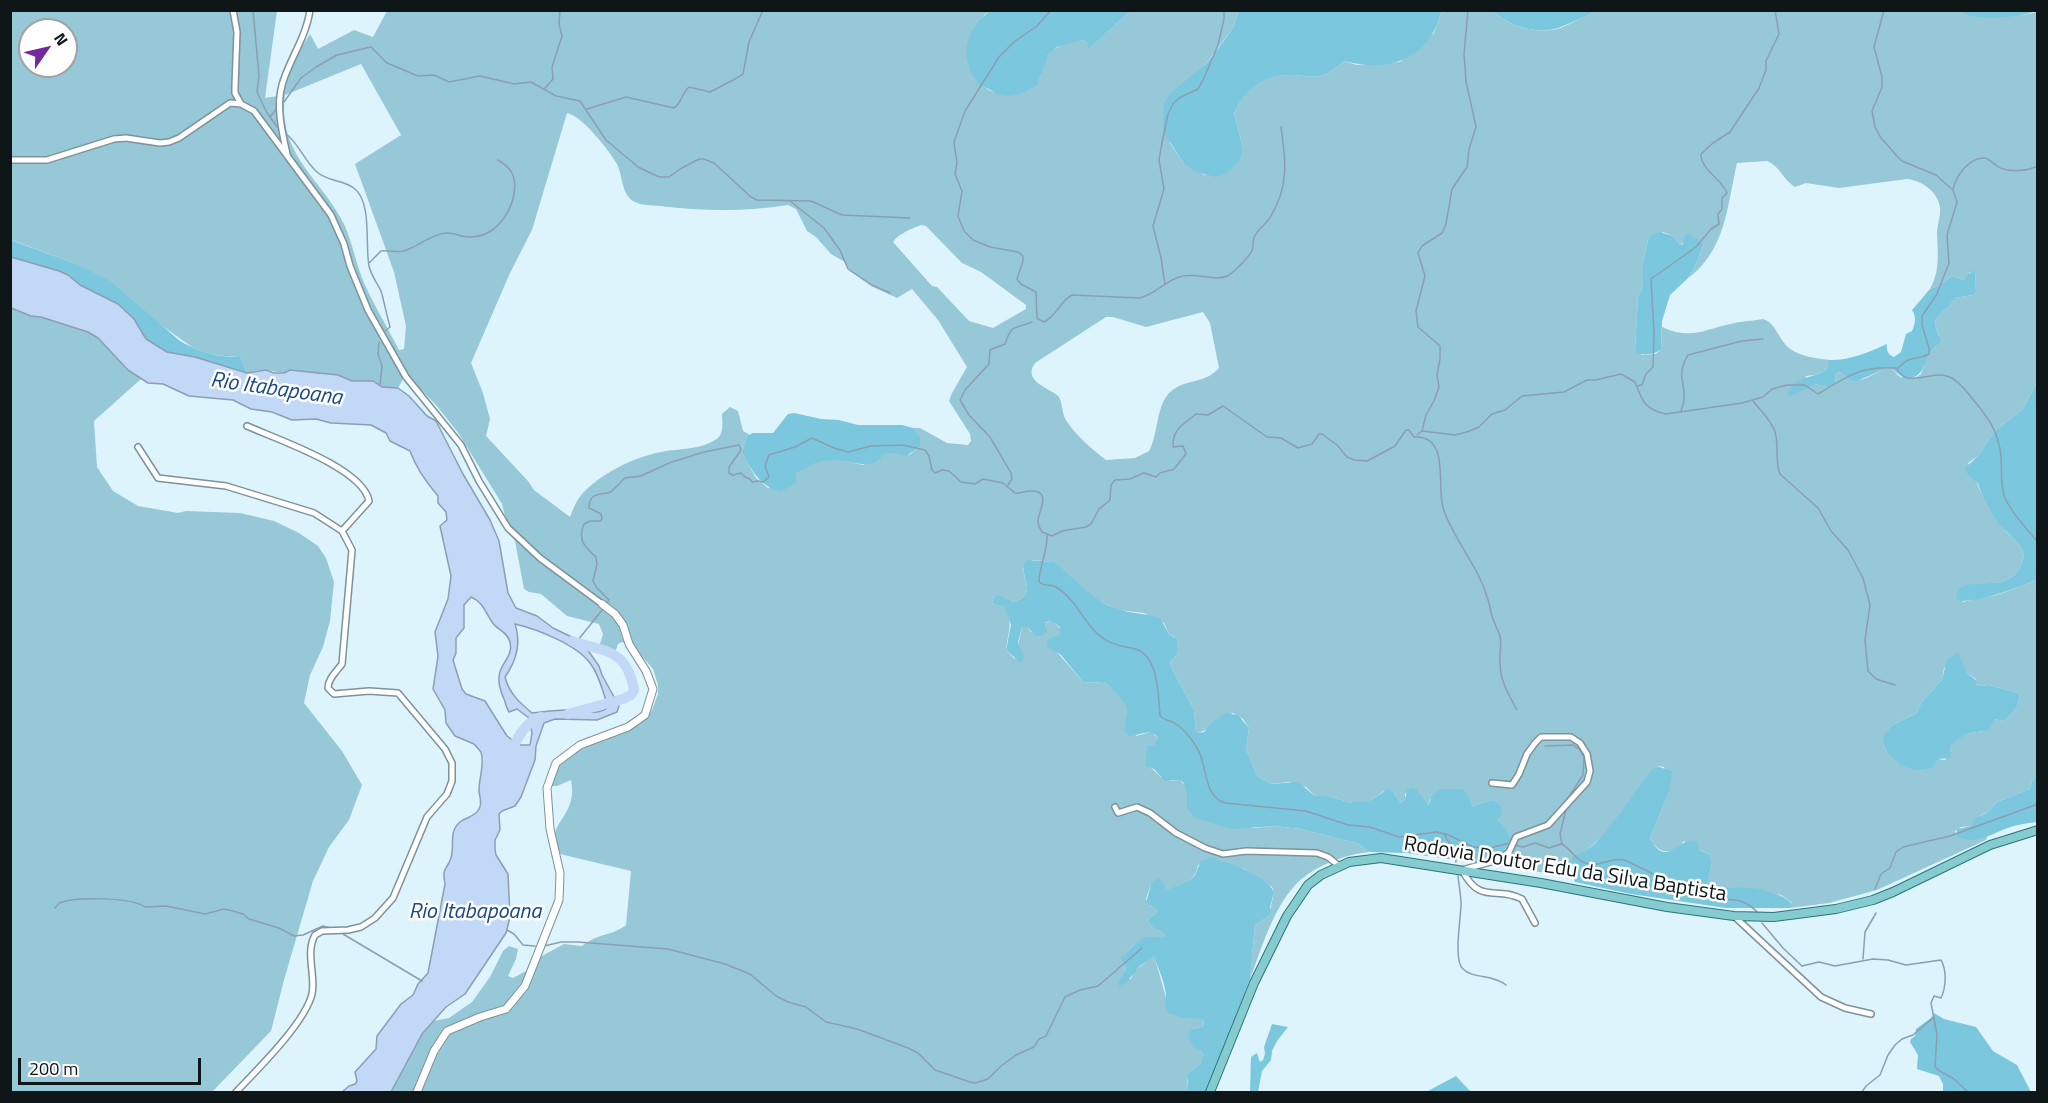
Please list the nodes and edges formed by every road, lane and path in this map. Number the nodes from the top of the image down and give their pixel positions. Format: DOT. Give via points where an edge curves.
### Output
graph roads {
  1 [pos="233,10"];
  2 [pos="310,10"];
  3 [pos="241,104"];
  4 [pos="288,156"];
  5 [pos="10,160"];
  6 [pos="247,426"];
  7 [pos="138,447"];
  8 [pos="342,531"];
  9 [pos="605,607"];
  10 [pos="1492,783"];
  11 [pos="1115,807"];
  12 [pos="2037,830"];
  13 [pos="1338,865"];
  14 [pos="1462,870"];
  15 [pos="1734,916"];
  16 [pos="1535,923"];
  17 [pos="1871,1014"];
  18 [pos="236,1092"];
  19 [pos="417,1092"];
  20 [pos="1210,1092"];
  1 -- 3 [label="street" via="237,32 235,86"];
  2 -- 4 [label="street" via="282,86 280,121"];
  3 -- 4 [label="street" via="254,111"];
  3 -- 5 [label="street" via="230,104 169,142 114,138 47,160"];
  4 -- 9 [label="street" via="331,215 368,310 406,377 461,445 508,528 540,558"];
  6 -- 8 [label="street" via="331,462 360,484 369,501"];
  7 -- 8 [label="street" via="158,478 226,486 314,513"];
  8 -- 18 [label="street" via="352,550 344,642 342,664 328,688 334,694 398,693 445,749 452,763 452,782 427,817 393,898 361,927 315,935 311,950 314,980 306,1009"];
  9 -- 19 [label="street" via="623,625 628,644 650,680 653,689 645,715 628,727 580,745 556,763 547,788 550,829 560,873 559,900 525,986 506,1009 447,1031"];
  10 -- 14 [label="street" via="1512,785 1527,754 1541,737 1571,737 1587,754 1587,782 1548,825 1516,837 1502,859"];
  11 -- 13 [label="street" via="1118,813 1137,807 1176,833 1223,854 1317,853"];
  12 -- 15 [label="main road, Rodovia Doutor Edu da Silva Baptista" via="1990,845 1874,900 1787,916"];
  13 -- 14 [label="main road, Rodovia Doutor Edu da Silva Baptista" via="1381,858"];
  13 -- 20 [label="main road, Rodovia Doutor Edu da Silva Baptista" via="1308,885 1287,916 1254,983"];
  14 -- 15 [label="main road, Rodovia Doutor Edu da Silva Baptista"];
  14 -- 16 [label="street" via="1474,888 1495,894 1505,892 1522,899"];
  15 -- 17 [label="street" via="1821,998"];
}
